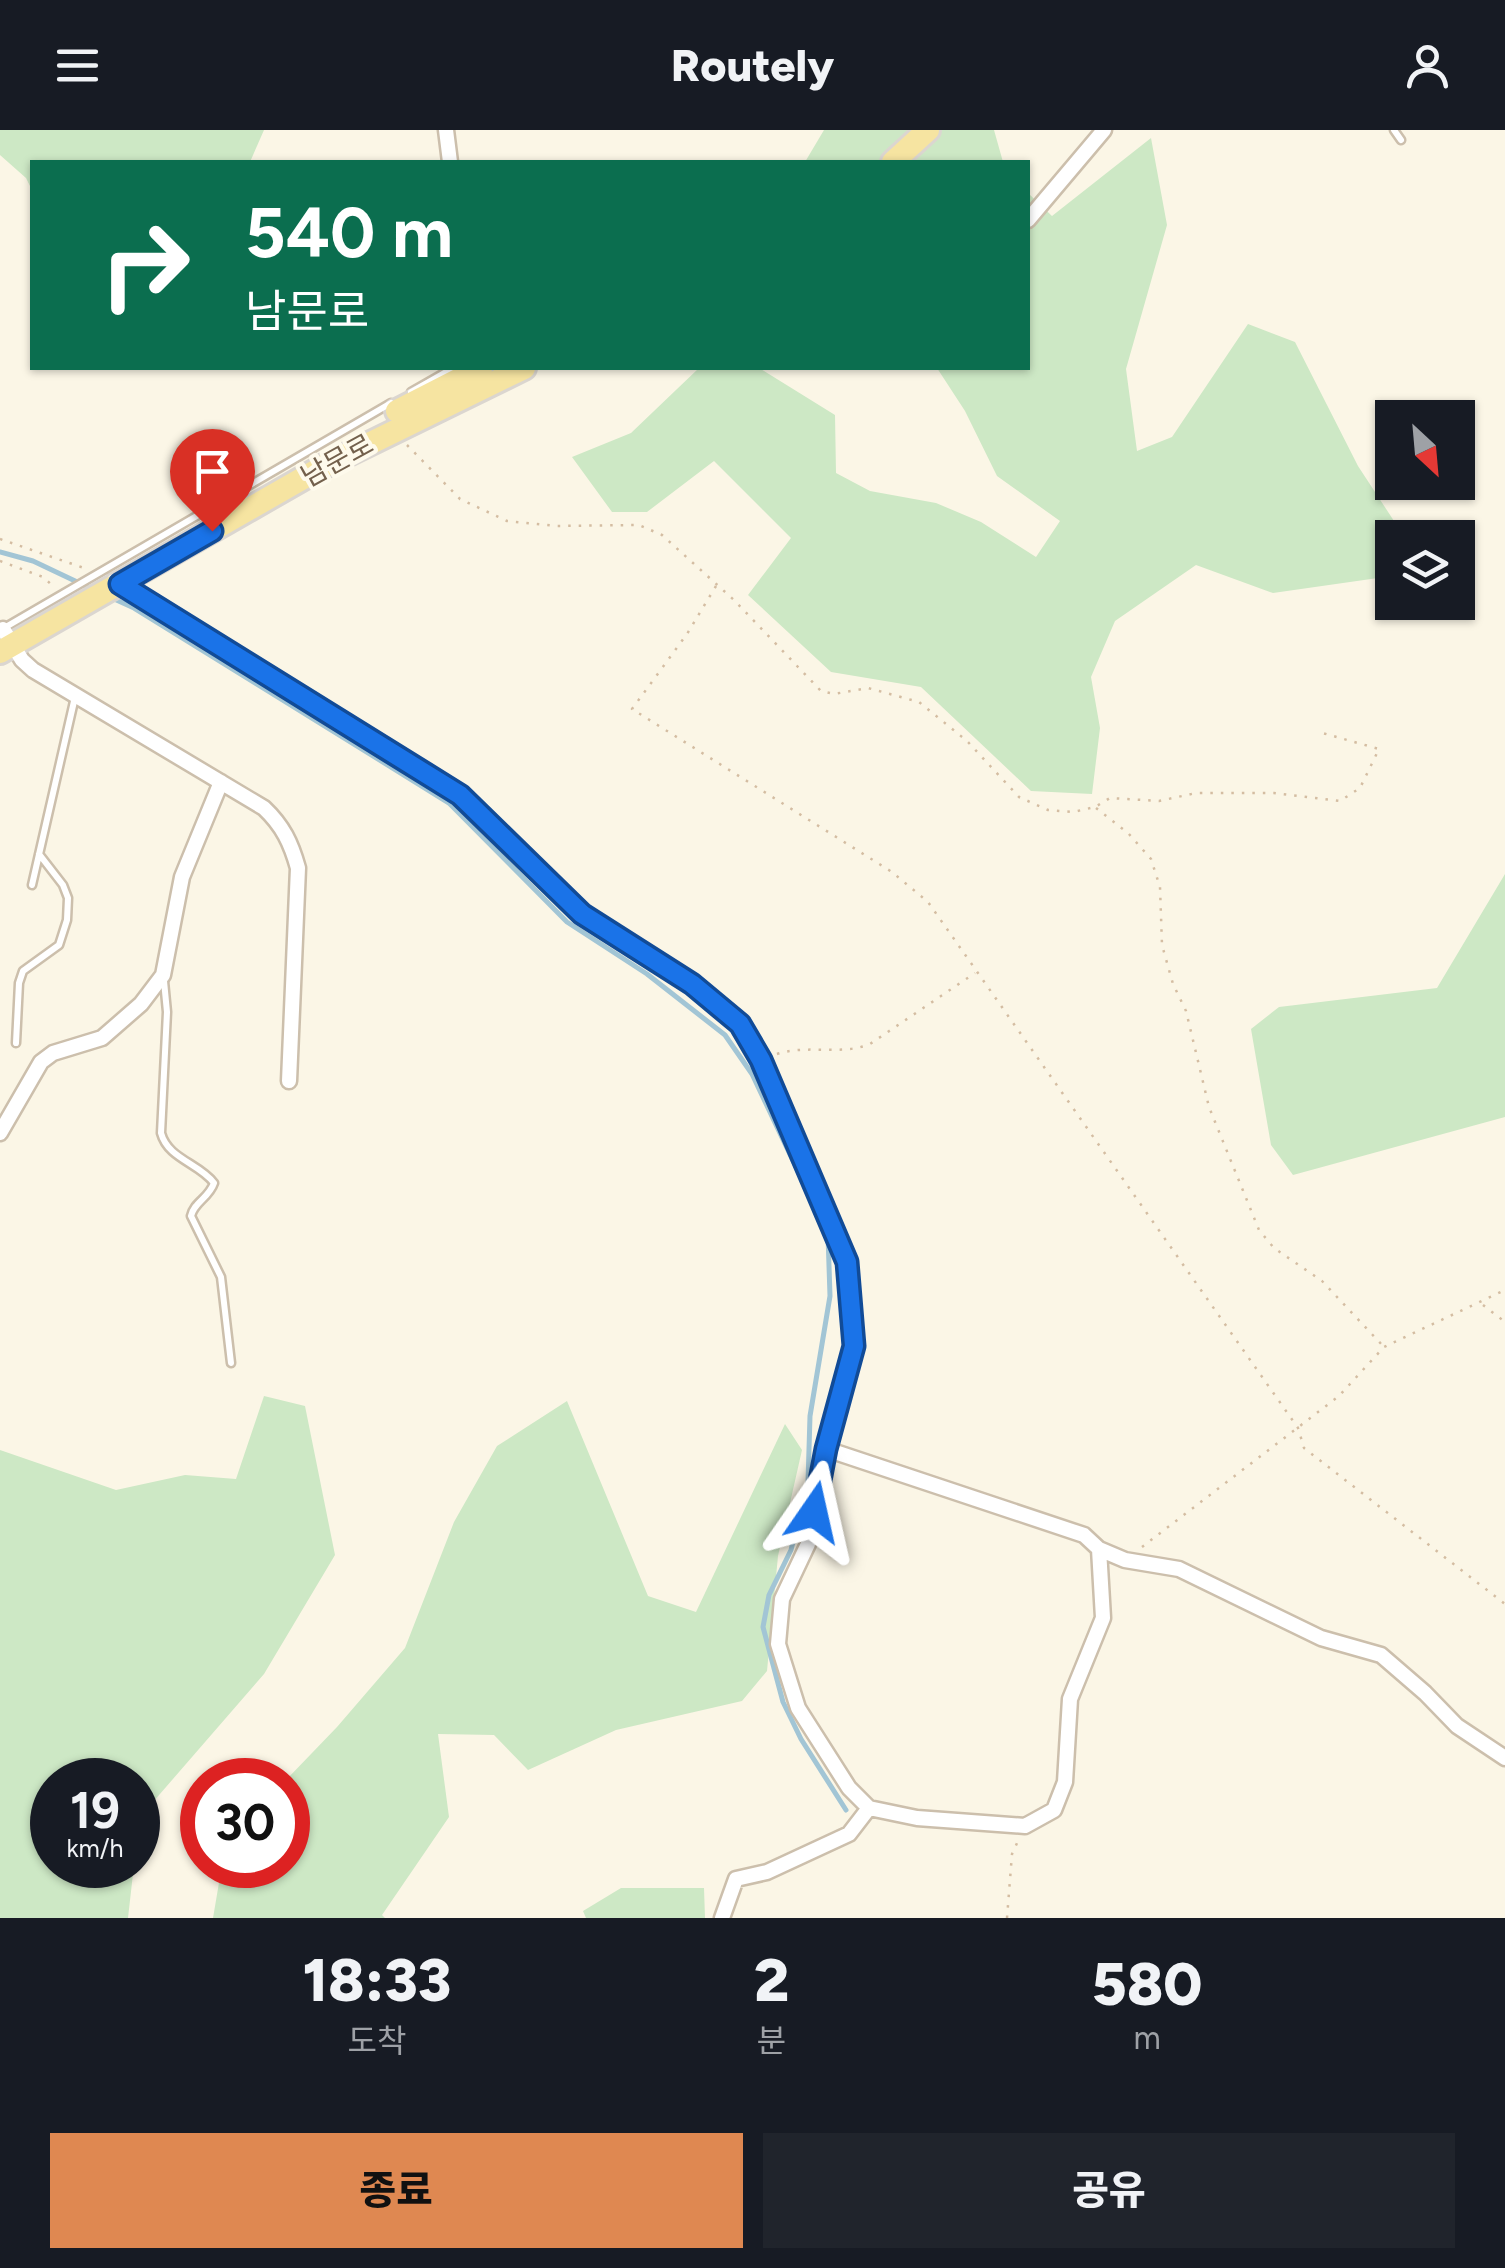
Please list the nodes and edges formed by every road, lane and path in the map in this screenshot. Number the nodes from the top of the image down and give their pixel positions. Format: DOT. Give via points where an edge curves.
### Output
graph roads {
  1 [pos="446,130"];
  2 [pos="928,130"];
  3 [pos="943,130"];
  4 [pos="1104,130"];
  5 [pos="1394,130"];
  6 [pos="1401,140"];
  7 [pos="450,160"];
  8 [pos="894,160"];
  9 [pos="910,160"];
  10 [pos="1030,218"];
  11 [pos="450,370"];
  12 [pos="477,370"];
  13 [pos="514,370"];
  14 [pos="391,430"];
  15 [pos="0,539"];
  16 [pos="0,561"];
  17 [pos="109,581"];
  18 [pos="716,586"];
  19 [pos="75,598"];
  20 [pos="4,639"];
  21 [pos="76,696"];
  22 [pos="1319,732"];
  23 [pos="221,782"];
  24 [pos="1094,808"];
  25 [pos="39,854"];
  26 [pos="32,885"];
  27 [pos="976,972"];
  28 [pos="163,975"];
  29 [pos="16,1043"];
  30 [pos="761,1060"];
  31 [pos="290,1081"];
  32 [pos="0,1134"];
  33 [pos="1505,1290"];
  34 [pos="1482,1304"];
  35 [pos="1505,1322"];
  36 [pos="1384,1347"];
  37 [pos="232,1363"];
  38 [pos="1298,1428"];
  39 [pos="826,1449"];
  40 [pos="1099,1548"];
  41 [pos="1125,1560"];
  42 [pos="1505,1604"];
  43 [pos="1505,1758"];
  44 [pos="869,1808"];
  45 [pos="1025,1826"];
  46 [pos="722,1918"];
  47 [pos="1007,1918"];
  1 -- 7 [label="street"];
  2 -- 8 [label="main road"];
  3 -- 9 [label="main road"];
  4 -- 10 [label="street"];
  5 -- 6 [label="lane"];
  11 -- 17 [label="lane"];
  12 -- 17 [label="main road, 남문로"];
  13 -- 14 [label="main road, 남문로"];
  14 -- 17 [label="main road, 남문로"];
  14 -- 18 [label="path" via="460,499 507,521 639,525 662,535"];
  15 -- 17 [label="path"];
  16 -- 19 [label="path"];
  17 -- 19 [label="main road, 남문로"];
  17 -- 30 [label="street" via="460,795 582,914 692,984 740,1024"];
  18 -- 24 [label="path" via="821,691 868,688 919,702 1019,797 1048,810"];
  18 -- 27 [label="path" via="632,709 892,872 928,902"];
  19 -- 20 [label="main road, 남문로"];
  20 -- 21 [label="street" via="26,665"];
  21 -- 23 [label="street"];
  21 -- 25 [label="lane"];
  22 -- 24 [label="path" via="1380,748 1360,788 1340,802 1196,793 1159,801 1110,798"];
  23 -- 28 [label="street" via="182,877"];
  23 -- 31 [label="street" via="278,821 298,868"];
  24 -- 36 [label="path" via="1151,860 1160,887 1162,945 1209,1107 1259,1230 1322,1281"];
  25 -- 26 [label="lane"];
  25 -- 29 [label="lane" via="63,885 67,920 60,945 23,971"];
  27 -- 30 [label="path" via="858,1049 795,1048"];
  27 -- 38 [label="path"];
  28 -- 32 [label="street" via="102,1038 42,1062"];
  28 -- 37 [label="lane" via="160,1133 168,1150 214,1184 190,1216 222,1278"];
  30 -- 39 [label="street" via="847,1262 854,1346"];
  33 -- 34 [label="path"];
  34 -- 35 [label="path"];
  34 -- 36 [label="path"];
  36 -- 38 [label="path"];
  38 -- 41 [label="path"];
  38 -- 42 [label="path" via="1304,1448"];
  39 -- 40 [label="street" via="1084,1535"];
  39 -- 44 [label="street" via="808,1544 782,1599 778,1644 798,1708"];
  40 -- 41 [label="street"];
  40 -- 45 [label="street" via="1103,1618 1070,1699 1065,1782 1054,1810"];
  41 -- 43 [label="street" via="1178,1569 1321,1638 1381,1656 1457,1726"];
  44 -- 45 [label="street"];
  44 -- 46 [label="street" via="849,1834 736,1880"];
  45 -- 47 [label="path" via="1012,1854"];
}
